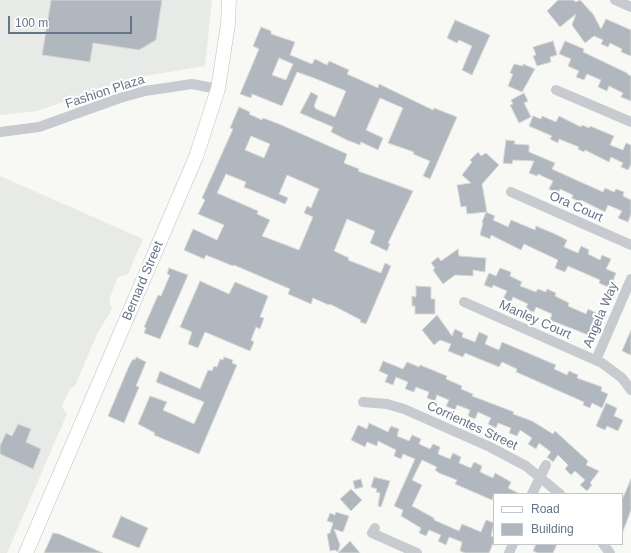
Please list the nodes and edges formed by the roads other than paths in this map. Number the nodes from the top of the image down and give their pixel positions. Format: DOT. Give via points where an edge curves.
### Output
graph roads {
  1 [pos="229,0"];
  2 [pos="615,0"];
  3 [pos="631,7"];
  4 [pos="218,89"];
  5 [pos="556,90"];
  6 [pos="631,122"];
  7 [pos="0,132"];
  8 [pos="511,192"];
  9 [pos="631,245"];
  10 [pos="631,279"];
  11 [pos="464,302"];
  12 [pos="596,360"];
  13 [pos="631,390"];
  14 [pos="363,402"];
  15 [pos="546,465"];
  16 [pos="540,476"];
  17 [pos="532,493"];
  18 [pos="559,493"];
  19 [pos="375,528"];
  20 [pos="604,545"];
  21 [pos="26,553"];
  22 [pos="417,553"];
  23 [pos="610,553"];
  1 -- 4 [label="street, Bernard Street"];
  2 -- 3 [label="street"];
  4 -- 7 [label="street, Fashion Plaza" via="192,84 152,90 120,98 39,127"];
  4 -- 21 [label="street, Bernard Street" via="196,157"];
  5 -- 6 [label="street"];
  8 -- 9 [label="street, Ora Court"];
  10 -- 12 [label="street, Angela Way"];
  11 -- 12 [label="street, Manley Court"];
  12 -- 13 [label="street, Manley Court" via="613,370"];
  14 -- 16 [label="street, Corrientes Street" via="387,404 404,409 508,455"];
  15 -- 16 [label="street"];
  16 -- 17 [label="street"];
  16 -- 18 [label="street, Corrientes Street"];
  19 -- 22 [label="street" via="372,533"];
  20 -- 23 [label="street"];
}
